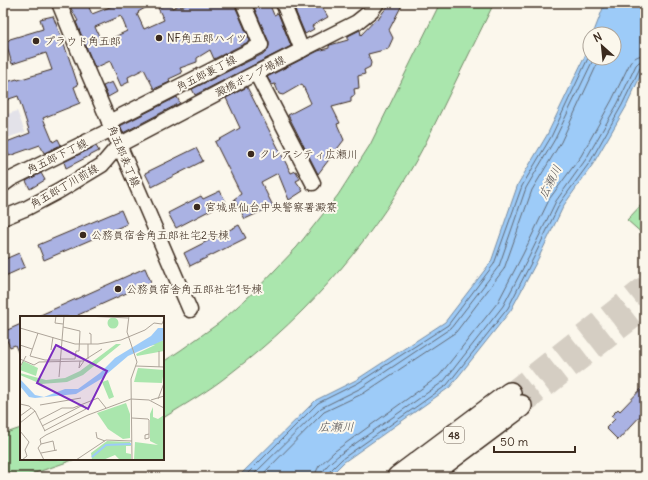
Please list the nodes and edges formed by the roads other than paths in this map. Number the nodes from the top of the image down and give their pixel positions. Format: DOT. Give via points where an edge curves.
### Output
graph roads {
  1 [pos="59,3"];
  2 [pos="243,3"];
  3 [pos="283,3"];
  4 [pos="376,3"];
  5 [pos="302,50"];
  6 [pos="256,72"];
  7 [pos="111,125"];
  8 [pos="119,145"];
  9 [pos="313,183"];
  10 [pos="3,185"];
  11 [pos="3,218"];
  12 [pos="190,310"];
  13 [pos="398,477"];
  14 [pos="426,477"];
  1 -- 7 [label="street, 角五郎表丁線"];
  2 -- 7 [label="street, 角五郎裏丁線" via="261,45"];
  3 -- 5 [label="street"];
  4 -- 5 [label="street, 澱橋ポンプ場線" via="372,10 357,22"];
  5 -- 6 [label="street, 澱橋ポンプ場線"];
  6 -- 8 [label="street, 澱橋ポンプ場線"];
  6 -- 9 [label="street"];
  7 -- 8 [label="street, 角五郎表丁線"];
  7 -- 10 [label="street, 角五郎下丁線"];
  8 -- 11 [label="street, 角五郎丁川前線" via="102,165 59,191"];
  8 -- 12 [label="street, 角五郎表丁線"];
  13 -- 14 [label="highway, 48" via="515,400"];
}
